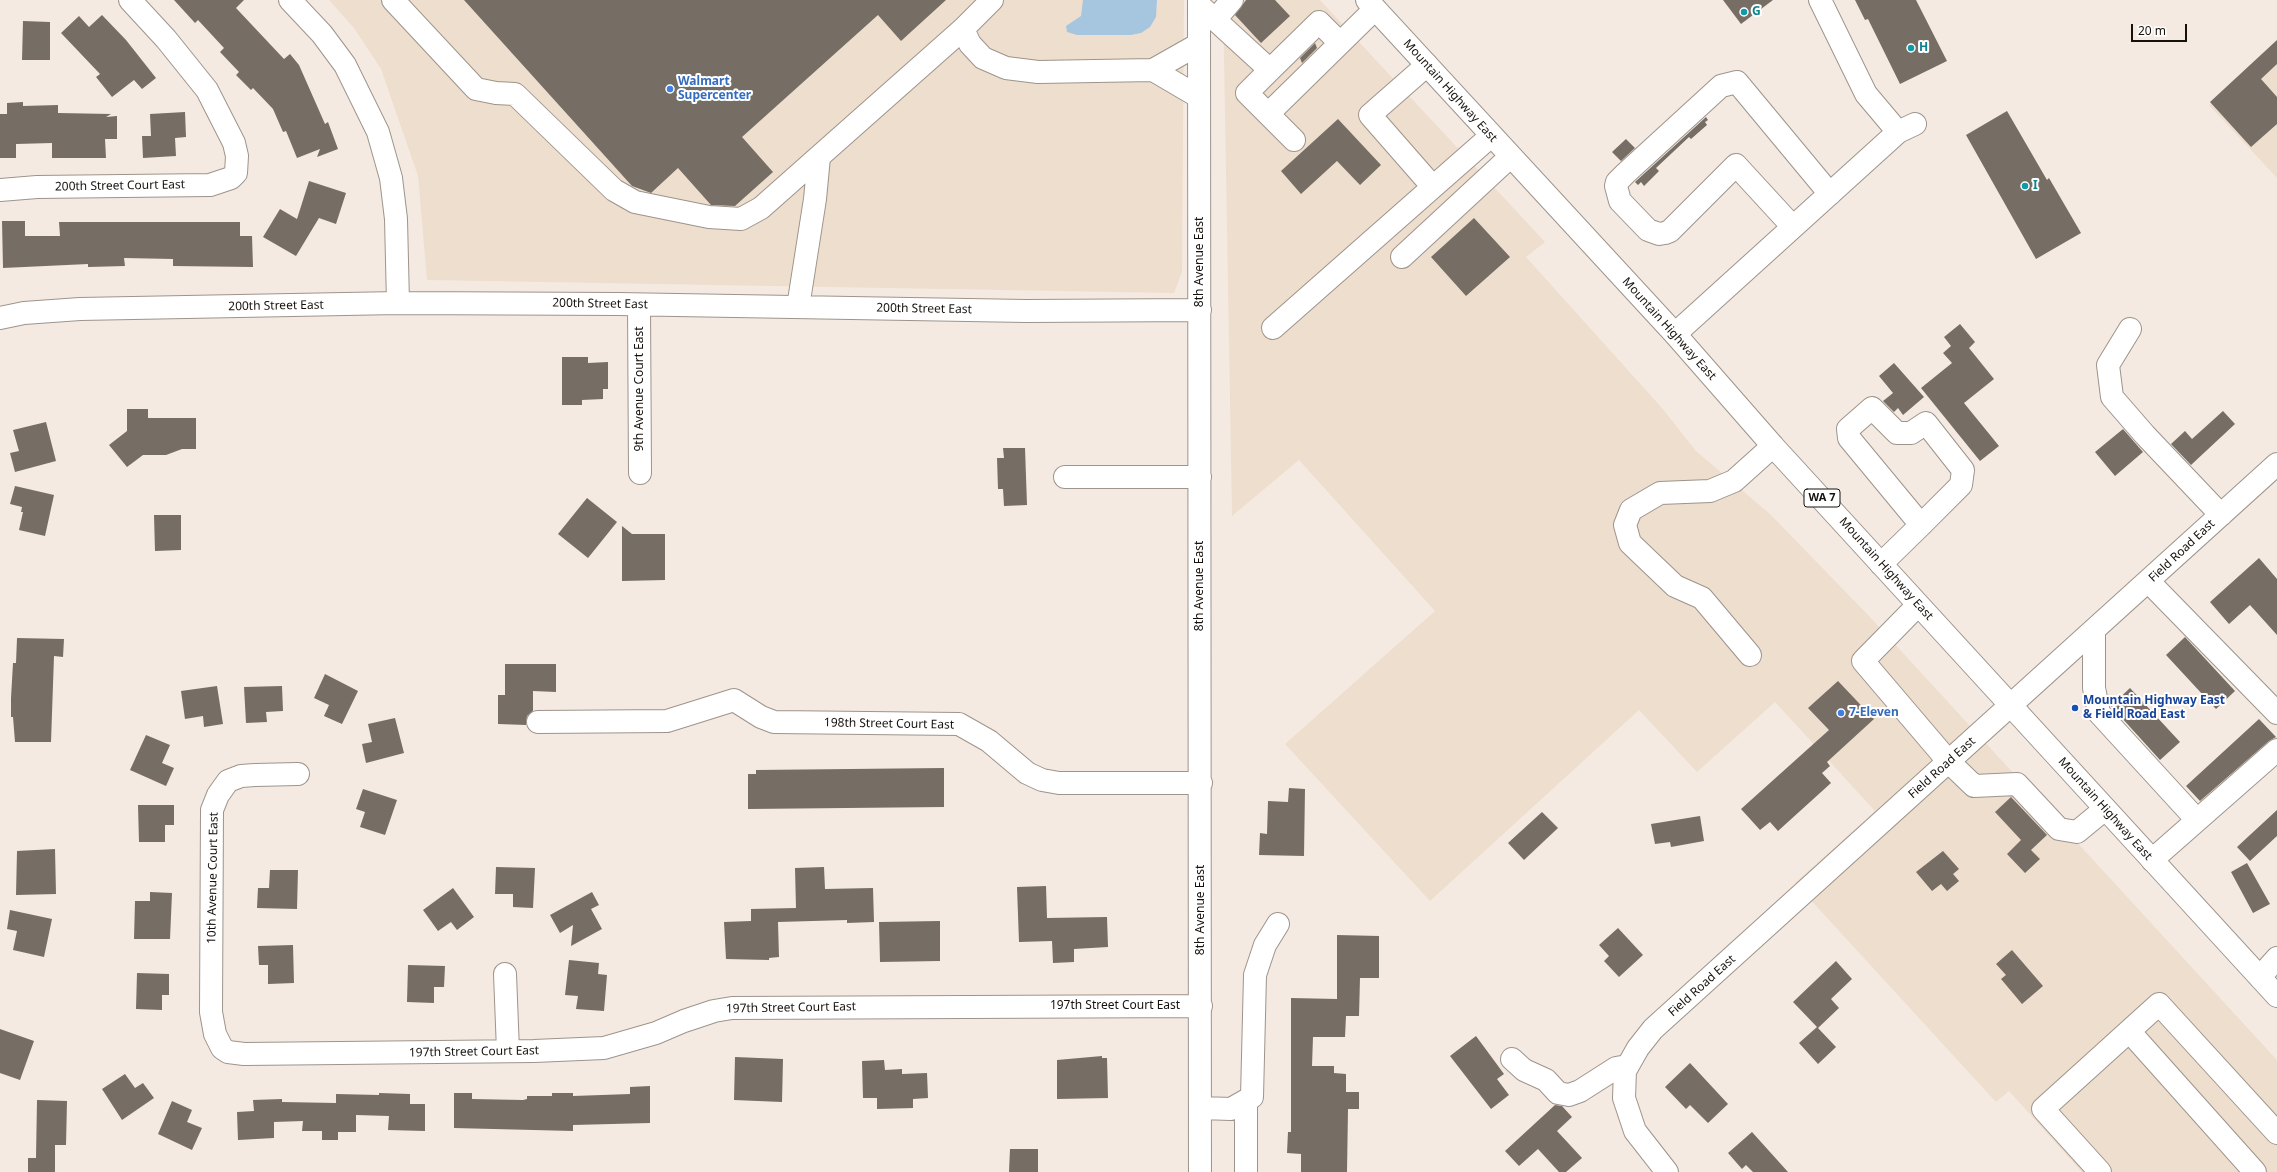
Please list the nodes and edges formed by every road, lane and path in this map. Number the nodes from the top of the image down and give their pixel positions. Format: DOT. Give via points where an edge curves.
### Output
graph roads {
  1 [pos="130,0"];
  2 [pos="290,0"];
  3 [pos="393,0"];
  4 [pos="992,0"];
  5 [pos="1232,0"];
  6 [pos="1820,0"];
  7 [pos="1199,3"];
  8 [pos="1371,4"];
  9 [pos="1215,20"];
  10 [pos="963,29"];
  11 [pos="1340,43"];
  12 [pos="1199,44"];
  13 [pos="1427,65"];
  14 [pos="1154,70"];
  15 [pos="1270,70"];
  16 [pos="1199,97"];
  17 [pos="1268,114"];
  18 [pos="1491,136"];
  19 [pos="1294,140"];
  20 [pos="819,157"];
  21 [pos="1510,157"];
  22 [pos="1433,187"];
  23 [pos="0,190"];
  24 [pos="1830,194"];
  25 [pos="1793,227"];
  26 [pos="1402,257"];
  27 [pos="398,303"];
  28 [pos="639,305"];
  29 [pos="798,307"];
  30 [pos="1200,310"];
  31 [pos="0,318"];
  32 [pos="1273,328"];
  33 [pos="2130,329"];
  34 [pos="1675,334"];
  35 [pos="1774,446"];
  36 [pos="2277,464"];
  37 [pos="640,473"];
  38 [pos="1066,477"];
  39 [pos="1200,477"];
  40 [pos="2221,516"];
  41 [pos="1921,524"];
  42 [pos="1881,564"];
  43 [pos="2148,582"];
  44 [pos="1918,605"];
  45 [pos="2094,630"];
  46 [pos="1750,655"];
  47 [pos="2010,706"];
  48 [pos="2277,713"];
  49 [pos="538,722"];
  50 [pos="2277,750"];
  51 [pos="1949,762"];
  52 [pos="298,774"];
  53 [pos="1200,783"];
  54 [pos="2105,809"];
  55 [pos="2197,820"];
  56 [pos="2152,860"];
  57 [pos="1278,924"];
  58 [pos="2277,958"];
  59 [pos="505,974"];
  60 [pos="2260,977"];
  61 [pos="2277,996"];
  62 [pos="1201,1006"];
  63 [pos="2128,1031"];
  64 [pos="222,1048"];
  65 [pos="508,1051"];
  66 [pos="1512,1059"];
  67 [pos="1625,1075"];
  68 [pos="1246,1102"];
  69 [pos="1200,1108"];
  70 [pos="2277,1133"];
  71 [pos="1200,1172"];
  72 [pos="1246,1172"];
  73 [pos="1667,1172"];
  74 [pos="2100,1172"];
  75 [pos="2255,1172"];
  1 -- 23 [label="street, 200th Street Court East" via="207,90 234,143 237,156 236,173 231,178 210,185 37,187"];
  2 -- 27 [label="street" via="322,34 345,65 378,132 391,178 396,219"];
  3 -- 20 [label="street" via="476,89 515,94 614,190 635,202 709,217 741,219 761,208"];
  4 -- 10 [label="street"];
  5 -- 9 [label="street"];
  6 -- 24 [label="street" via="1866,94 1907,128"];
  7 -- 9 [label="street"];
  7 -- 12 [label="street, 8th Avenue East"];
  8 -- 11 [label="street"];
  8 -- 13 [label="street, Mountain Highway East / WA 7"];
  9 -- 15 [label="street"];
  10 -- 14 [label="street" via="970,44 984,58 1006,68 1038,72"];
  10 -- 20 [label="street"];
  11 -- 15 [label="street" via="1319,22"];
  11 -- 17 [label="street"];
  12 -- 14 [label="street"];
  12 -- 16 [label="street, 8th Avenue East"];
  13 -- 18 [label="street, Mountain Highway East / WA 7"];
  13 -- 22 [label="street" via="1370,115"];
  14 -- 16 [label="street"];
  15 -- 17 [label="street" via="1247,93"];
  16 -- 30 [label="street, 8th Avenue East"];
  17 -- 19 [label="street"];
  18 -- 21 [label="street, Mountain Highway East / WA 7"];
  18 -- 22 [label="street"];
  20 -- 29 [label="street"];
  21 -- 26 [label="street"];
  21 -- 34 [label="street, Mountain Highway East / WA 7"];
  22 -- 32 [label="street"];
  24 -- 25 [label="street"];
  24 -- 25 [label="street" via="1737,82 1721,86 1626,173 1616,186 1620,201 1648,230 1659,234 1670,231 1736,165"];
  25 -- 34 [label="street"];
  27 -- 28 [label="street, 200th Street East"];
  27 -- 31 [label="street, 200th Street East" via="80,309 24,312"];
  28 -- 29 [label="street, 200th Street East"];
  28 -- 37 [label="street, 9th Avenue Court East"];
  29 -- 30 [label="street, 200th Street East" via="1026,311"];
  30 -- 39 [label="street, 8th Avenue East"];
  33 -- 40 [label="street" via="2108,365 2112,397"];
  34 -- 35 [label="street, Mountain Highway East / WA 7"];
  35 -- 42 [label="street, Mountain Highway East / WA 7"];
  35 -- 46 [label="street" via="1734,481 1710,491 1660,493 1630,510 1625,525 1630,543 1675,586 1702,598"];
  36 -- 40 [label="street, Field Road East"];
  38 -- 39 [label="street"];
  39 -- 53 [label="street, 8th Avenue East"];
  40 -- 43 [label="street, Field Road East"];
  41 -- 41 [label="street" via="1961,485 1963,470 1926,423 1911,432 1897,433 1872,408 1848,429 1849,438"];
  41 -- 42 [label="street"];
  42 -- 44 [label="street, Mountain Highway East / WA 7"];
  43 -- 45 [label="street, Field Road East"];
  43 -- 48 [label="street"];
  44 -- 47 [label="street, Mountain Highway East / WA 7"];
  44 -- 51 [label="street" via="1863,661"];
  45 -- 47 [label="street, Field Road East"];
  45 -- 55 [label="street" via="2094,688 2099,713"];
  47 -- 51 [label="street, Field Road East"];
  47 -- 54 [label="street, Mountain Highway East / WA 7"];
  49 -- 53 [label="street, 198th Street Court East" via="667,721 734,700 774,722 959,724 989,741 1027,773 1042,780 1059,783"];
  50 -- 55 [label="street"];
  51 -- 54 [label="street" via="1974,786 2017,784 2059,829 2077,832"];
  51 -- 67 [label="street, Field Road East" via="1653,1029 1638,1048"];
  52 -- 64 [label="street, 10th Avenue Court East" via="255,774 228,781 212,810 211,1012 215,1034"];
  53 -- 62 [label="street, 8th Avenue East"];
  54 -- 56 [label="street, Mountain Highway East / WA 7"];
  55 -- 56 [label="street"];
  56 -- 60 [label="street, Mountain Highway East / WA 7"];
  57 -- 68 [label="street" via="1265,945 1255,975 1254,1091"];
  58 -- 60 [label="street"];
  59 -- 65 [label="street"];
  60 -- 61 [label="street, Mountain Highway East / WA 7"];
  62 -- 65 [label="street, 197th Street Court East" via="732,1008 684,1020 656,1033 604,1048"];
  62 -- 69 [label="street, 8th Avenue East"];
  63 -- 70 [label="street" via="2159,1004"];
  63 -- 74 [label="street" via="2043,1109"];
  63 -- 75 [label="street"];
  64 -- 65 [label="street, 197th Street Court East" via="228,1052 244,1054"];
  66 -- 67 [label="street" via="1524,1070 1546,1080 1558,1093 1569,1095 1580,1091 1616,1068"];
  67 -- 73 [label="street" via="1624,1098 1635,1131"];
  68 -- 69 [label="street" via="1231,1109"];
  68 -- 72 [label="street"];
  69 -- 71 [label="street, 8th Avenue East"];
}
